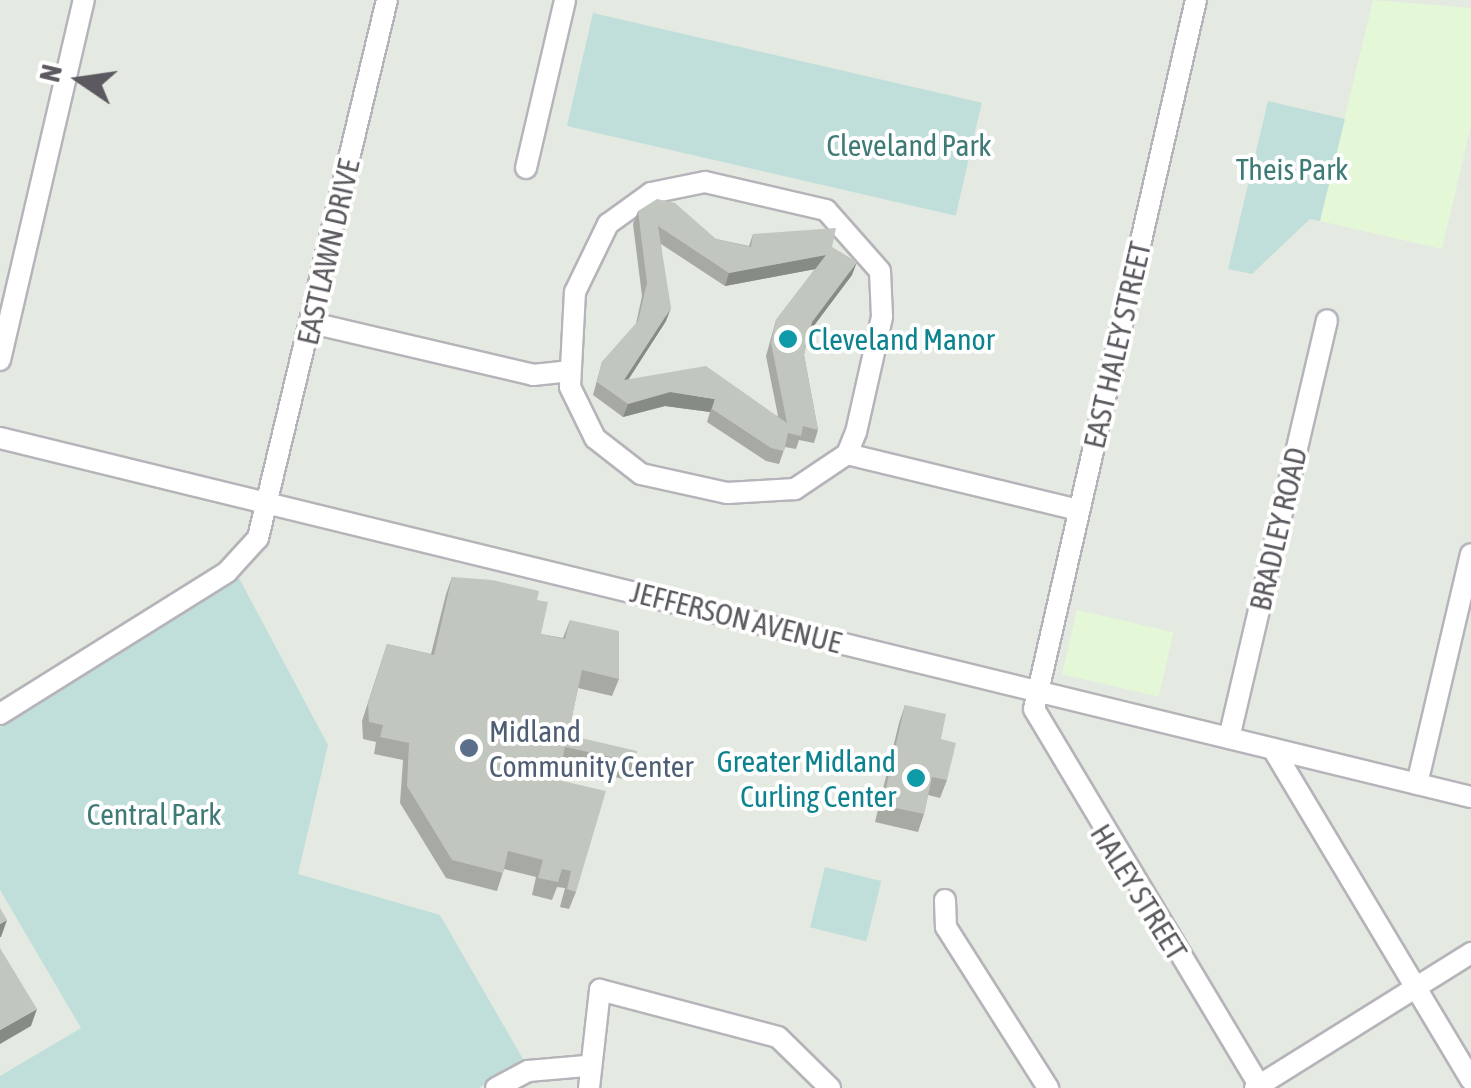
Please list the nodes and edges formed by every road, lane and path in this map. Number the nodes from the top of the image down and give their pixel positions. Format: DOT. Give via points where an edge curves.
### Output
graph roads {
  1 [pos="84,0"];
  2 [pos="387,0"];
  3 [pos="565,0"];
  4 [pos="1196,0"];
  5 [pos="526,168"];
  6 [pos="1327,320"];
  7 [pos="312,322"];
  8 [pos="0,360"];
  9 [pos="569,370"];
  10 [pos="0,438"];
  11 [pos="847,454"];
  12 [pos="269,503"];
  13 [pos="1079,510"];
  14 [pos="1471,554"];
  15 [pos="1465,609"];
  16 [pos="1036,690"];
  17 [pos="0,714"];
  18 [pos="1229,738"];
  19 [pos="1273,749"];
  20 [pos="1417,784"];
  21 [pos="1471,797"];
  22 [pos="945,900"];
  23 [pos="1471,953"];
  24 [pos="1415,988"];
  25 [pos="586,1066"];
  26 [pos="1471,1080"];
  27 [pos="1258,1087"];
  28 [pos="496,1088"];
  29 [pos="588,1088"];
  30 [pos="830,1088"];
  31 [pos="1048,1088"];
  1 -- 8 [label="street"];
  2 -- 7 [label="street, EASTLAWN DRIVE"];
  3 -- 5 [label="street"];
  4 -- 13 [label="street, EAST HALEY STREET"];
  6 -- 18 [label="street, BRADLEY ROAD"];
  7 -- 9 [label="street" via="522,373"];
  7 -- 12 [label="street, EASTLAWN DRIVE"];
  9 -- 11 [label="street" via="595,438 641,474 768,495 823,476"];
  9 -- 11 [label="street" via="575,292 597,242 628,207 676,184 786,194 826,210 880,271 882,317"];
  10 -- 12 [label="street, JEFFERSON AVENUE"];
  11 -- 13 [label="street"];
  12 -- 16 [label="street, JEFFERSON AVENUE"];
  12 -- 17 [label="street, EASTLAWN DRIVE" via="258,538 228,572"];
  13 -- 16 [label="street, EAST HALEY STREET"];
  14 -- 15 [label="street"];
  15 -- 20 [label="street"];
  16 -- 18 [label="street, JEFFERSON AVENUE"];
  16 -- 27 [label="street, HALEY STREET" via="1040,732"];
  18 -- 19 [label="street, JEFFERSON AVENUE"];
  19 -- 20 [label="street, JEFFERSON AVENUE"];
  19 -- 24 [label="street"];
  20 -- 21 [label="street, JEFFERSON AVENUE"];
  22 -- 31 [label="street" via="946,928"];
  23 -- 24 [label="street"];
  24 -- 26 [label="street"];
  24 -- 27 [label="street"];
  25 -- 28 [label="street" via="528,1071"];
  25 -- 29 [label="street"];
  25 -- 30 [label="street" via="600,990 778,1037"];
}
